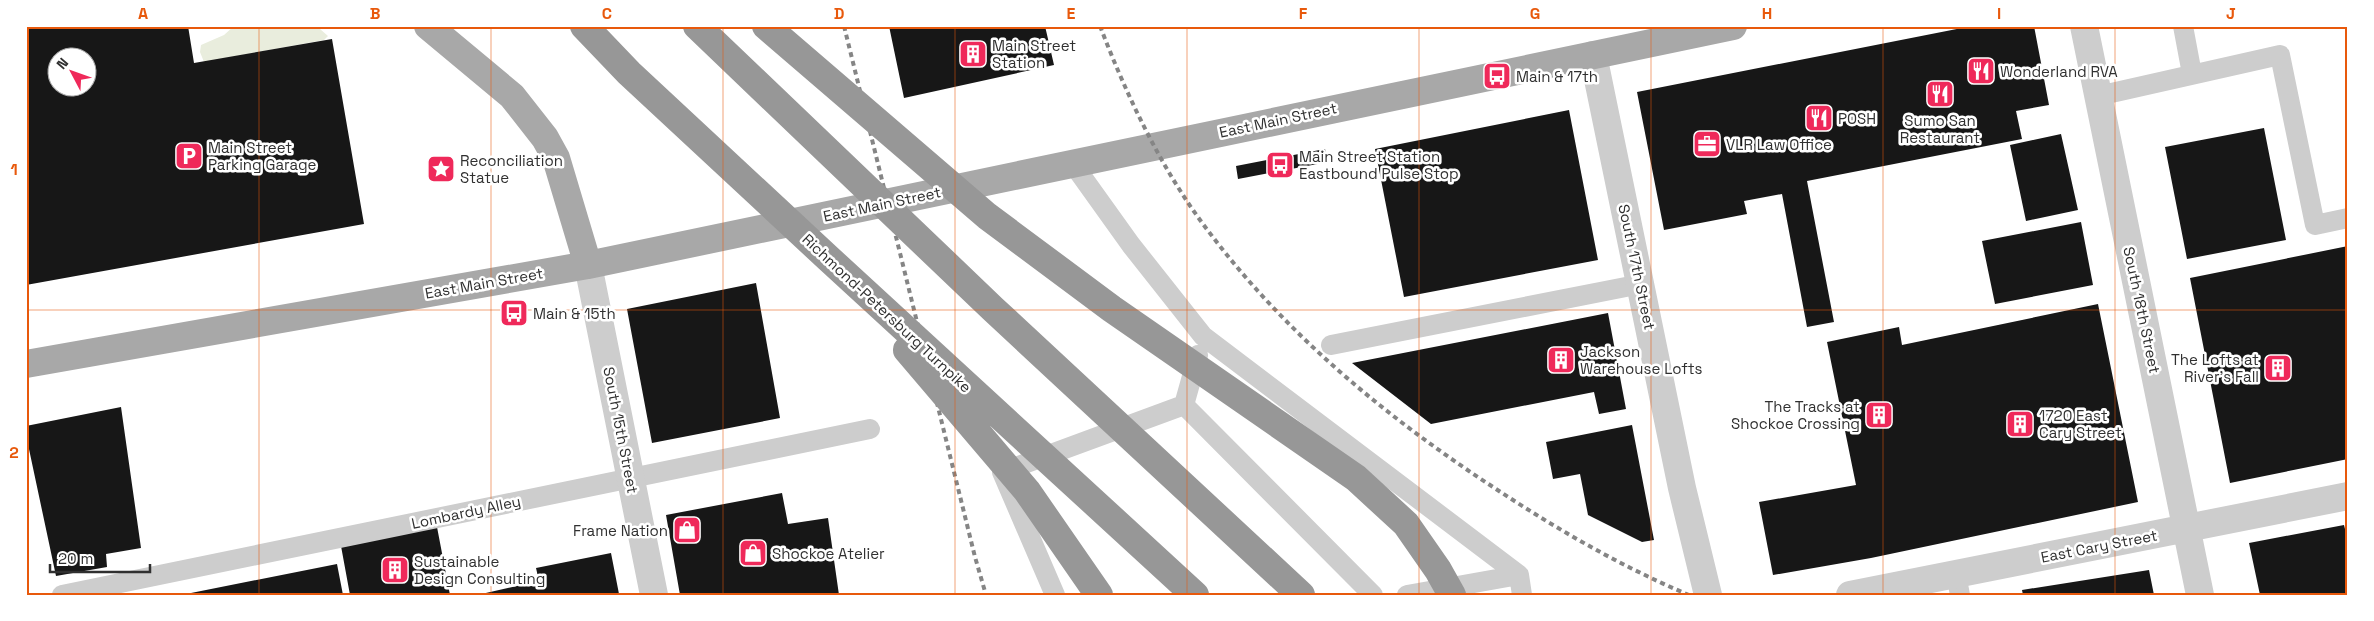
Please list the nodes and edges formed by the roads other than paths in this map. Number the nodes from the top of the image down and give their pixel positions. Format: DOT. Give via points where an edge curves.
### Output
graph roads {
  1 [pos="428,26"];
  2 [pos="584,26"];
  3 [pos="697,26"];
  4 [pos="766,26"];
  5 [pos="1733,26"];
  6 [pos="2084,26"];
  7 [pos="2182,26"];
  8 [pos="1593,55"];
  9 [pos="2192,74"];
  10 [pos="2098,96"];
  11 [pos="1073,164"];
  12 [pos="2348,218"];
  13 [pos="828,258"];
  14 [pos="588,265"];
  15 [pos="1641,284"];
  16 [pos="1203,336"];
  17 [pos="1331,345"];
  18 [pos="26,364"];
  19 [pos="1184,405"];
  20 [pos="870,430"];
  21 [pos="631,479"];
  22 [pos="2348,496"];
  23 [pos="2186,528"];
  24 [pos="1958,584"];
  25 [pos="1520,585"];
  26 [pos="62,595"];
  27 [pos="654,595"];
  28 [pos="1055,595"];
  29 [pos="1099,595"];
  30 [pos="1195,595"];
  31 [pos="1302,595"];
  32 [pos="1373,595"];
  33 [pos="1407,595"];
  34 [pos="1452,595"];
  35 [pos="1708,595"];
  36 [pos="1850,595"];
  37 [pos="2200,595"];
  1 -- 14 [label="main road" via="512,96 545,138 556,158"];
  2 -- 13 [label="highway, Richmond-Petersburg Turnpike, bridge" via="629,73"];
  3 -- 31 [label="highway, bridge" via="993,309"];
  4 -- 34 [label="highway, bridge" via="986,216 1112,309 1356,478 1406,524"];
  5 -- 8 [label="main road, East Main Street"];
  6 -- 10 [label="street, South 18th Street"];
  7 -- 9 [label="lane"];
  8 -- 11 [label="main road, East Main Street"];
  8 -- 15 [label="street, South 17th Street"];
  9 -- 10 [label="lane"];
  9 -- 12 [label="lane" via="2280,55 2315,224"];
  10 -- 23 [label="street, South 18th Street"];
  11 -- 14 [label="main road, East Main Street"];
  11 -- 16 [label="lane" via="1131,245"];
  13 -- 29 [label="highway, bridge" via="1027,491"];
  13 -- 30 [label="highway, Richmond-Petersburg Turnpike, bridge"];
  14 -- 18 [label="main road, East Main Street"];
  14 -- 21 [label="street, South 15th Street"];
  15 -- 17 [label="lane"];
  15 -- 35 [label="street, South 17th Street" via="1682,488"];
  16 -- 19 [label="lane"];
  16 -- 25 [label="lane"];
  19 -- 28 [label="lane" via="1002,472"];
  19 -- 32 [label="lane"];
  20 -- 21 [label="lane, Lombardy Alley"];
  21 -- 26 [label="lane, Lombardy Alley"];
  21 -- 27 [label="street, South 15th Street"];
  22 -- 23 [label="street, East Cary Street"];
  23 -- 24 [label="street, East Cary Street"];
  23 -- 37 [label="street, South 18th Street"];
  24 -- 36 [label="street, East Cary Street"];
  25 -- 33 [label="lane"];
}
